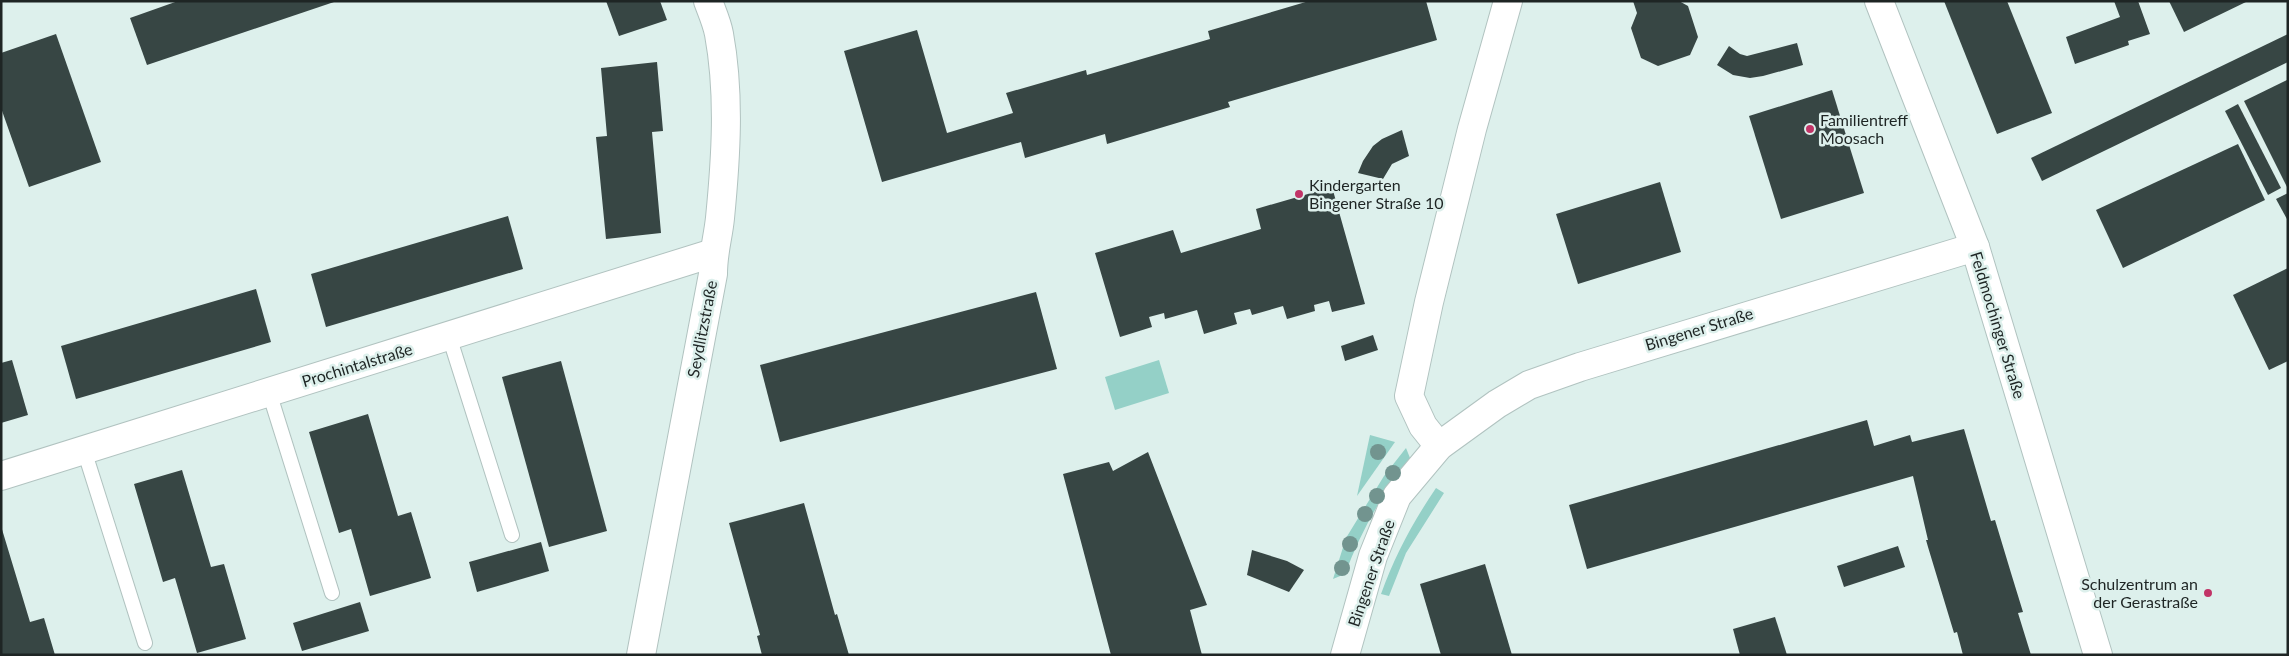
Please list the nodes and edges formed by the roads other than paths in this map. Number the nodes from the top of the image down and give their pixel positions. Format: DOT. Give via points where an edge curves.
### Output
graph roads {
  1 [pos="708,1"];
  2 [pos="1508,1"];
  3 [pos="1879,1"];
  4 [pos="1974,247"];
  5 [pos="713,252"];
  6 [pos="449,336"];
  7 [pos="269,392"];
  8 [pos="1439,446"];
  9 [pos="84,450"];
  10 [pos="1,476"];
  11 [pos="512,535"];
  12 [pos="332,593"];
  13 [pos="145,643"];
  14 [pos="641,655"];
  15 [pos="1345,655"];
  16 [pos="2098,655"];
  1 -- 5 [label="street, Seydlitzstraße" via="719,32 725,82 725,161 719,226"];
  2 -- 8 [label="street" via="1472,129 1408,396"];
  3 -- 4 [label="street, Feldmochinger Straße"];
  4 -- 8 [label="street, Bingener Straße" via="1653,343 1529,385"];
  4 -- 16 [label="street, Feldmochinger Straße"];
  5 -- 6 [label="street, Prochintalstraße"];
  5 -- 14 [label="street, Seydlitzstraße" via="713,274"];
  6 -- 7 [label="street, Prochintalstraße"];
  6 -- 11 [label="lane"];
  7 -- 9 [label="street, Prochintalstraße"];
  7 -- 12 [label="lane"];
  8 -- 15 [label="street, Bingener Straße" via="1397,496 1373,556"];
  9 -- 10 [label="street, Prochintalstraße"];
  9 -- 13 [label="lane"];
}
